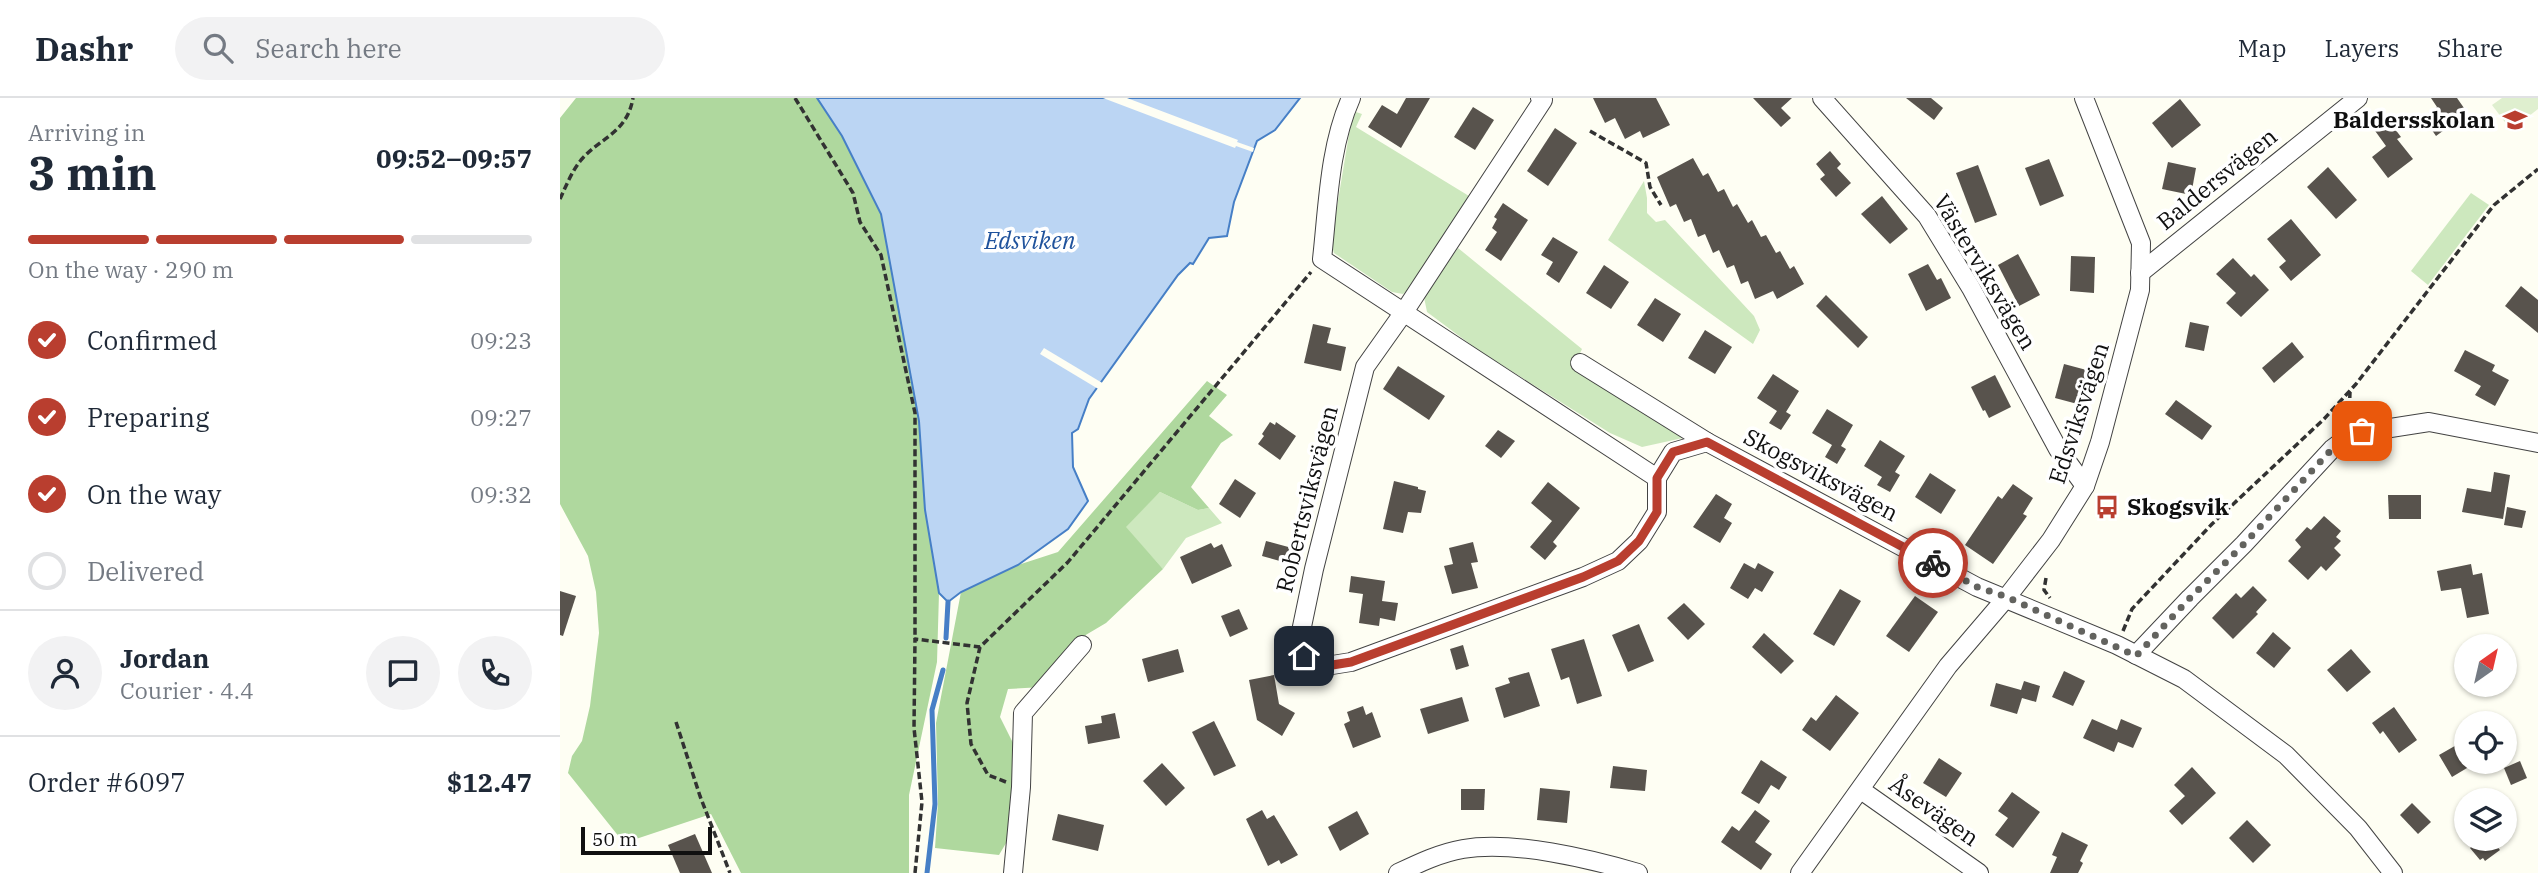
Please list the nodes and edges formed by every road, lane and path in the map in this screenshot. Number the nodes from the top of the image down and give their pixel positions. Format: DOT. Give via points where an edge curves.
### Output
graph roads {
  1 [pos="633,98"];
  2 [pos="795,98"];
  3 [pos="1350,98"];
  4 [pos="1822,98"];
  5 [pos="2084,98"];
  6 [pos="2358,98"];
  7 [pos="1541,99"];
  8 [pos="1590,131"];
  9 [pos="2538,169"];
  10 [pos="560,199"];
  11 [pos="1661,205"];
  12 [pos="1322,259"];
  13 [pos="2140,272"];
  14 [pos="1404,312"];
  15 [pos="1580,363"];
  16 [pos="2350,390"];
  17 [pos="2352,434"];
  18 [pos="1707,442"];
  19 [pos="2538,443"];
  20 [pos="1657,478"];
  21 [pos="2085,486"];
  22 [pos="2007,597"];
  23 [pos="915,639"];
  24 [pos="1082,645"];
  25 [pos="2117,645"];
  26 [pos="980,646"];
  27 [pos="2136,656"];
  28 [pos="676,722"];
  29 [pos="1021,787"];
  30 [pos="1861,790"];
  31 [pos="730,873"];
  32 [pos="915,873"];
  33 [pos="1013,873"];
  34 [pos="1398,873"];
  35 [pos="1638,873"];
  36 [pos="1800,873"];
  37 [pos="1979,873"];
  38 [pos="2393,873"];
  1 -- 10 [label="path" via="631,113 583,158"];
  2 -- 23 [label="path" via="853,193 860,222 881,255 915,413"];
  3 -- 12 [label="street" via="1332,164"];
  4 -- 21 [label="street, Västerviksvägen" via="1927,216 2058,449"];
  5 -- 13 [label="street, Edsviksvägen" via="2141,243"];
  6 -- 13 [label="street, Baldersvägen"];
  7 -- 14 [label="street, Robertsviksvägen"];
  8 -- 11 [label="path" via="1646,163 1650,187"];
  9 -- 16 [label="path" via="2494,205"];
  12 -- 14 [label="street"];
  12 -- 26 [label="path" via="1068,562"];
  13 -- 21 [label="street, Edsviksvägen" via="2124,358"];
  14 -- 20 [label="street"];
  14 -- 20 [label="street, Robertsviksvägen" via="1365,366 1314,569 1299,641 1304,656 1326,666 1351,662 1618,561 1639,541 1657,512"];
  15 -- 18 [label="street, Skogsviksvägen"];
  16 -- 17 [label="path"];
  16 -- 25 [label="path" via="2211,524 2132,609"];
  17 -- 19 [label="street" via="2429,422"];
  17 -- 27 [label="street" via="2332,449"];
  18 -- 20 [label="street, Skogsviksvägen" via="1673,452"];
  18 -- 22 [label="street, Skogsviksvägen" via="1977,587"];
  21 -- 22 [label="street, Edsviksvägen"];
  22 -- 25 [label="street, Skogsviksvägen"];
  22 -- 30 [label="street, Edsviksvägen" via="1948,666"];
  23 -- 26 [label="path"];
  23 -- 32 [label="path" via="914,728 922,802"];
  24 -- 29 [label="street" via="1023,713"];
  25 -- 27 [label="street, Skogsviksvägen"];
  26 -- 29 [label="path" via="967,703 971,744 988,775"];
  27 -- 38 [label="street, Skogsviksvägen" via="2184,679 2286,755 2358,828"];
  28 -- 31 [label="path"];
  29 -- 33 [label="street"];
  30 -- 36 [label="street, Edsviksvägen"];
  30 -- 37 [label="street, Åsevägen"];
  34 -- 35 [label="street" via="1463,849 1498,846 1595,860"];
}
